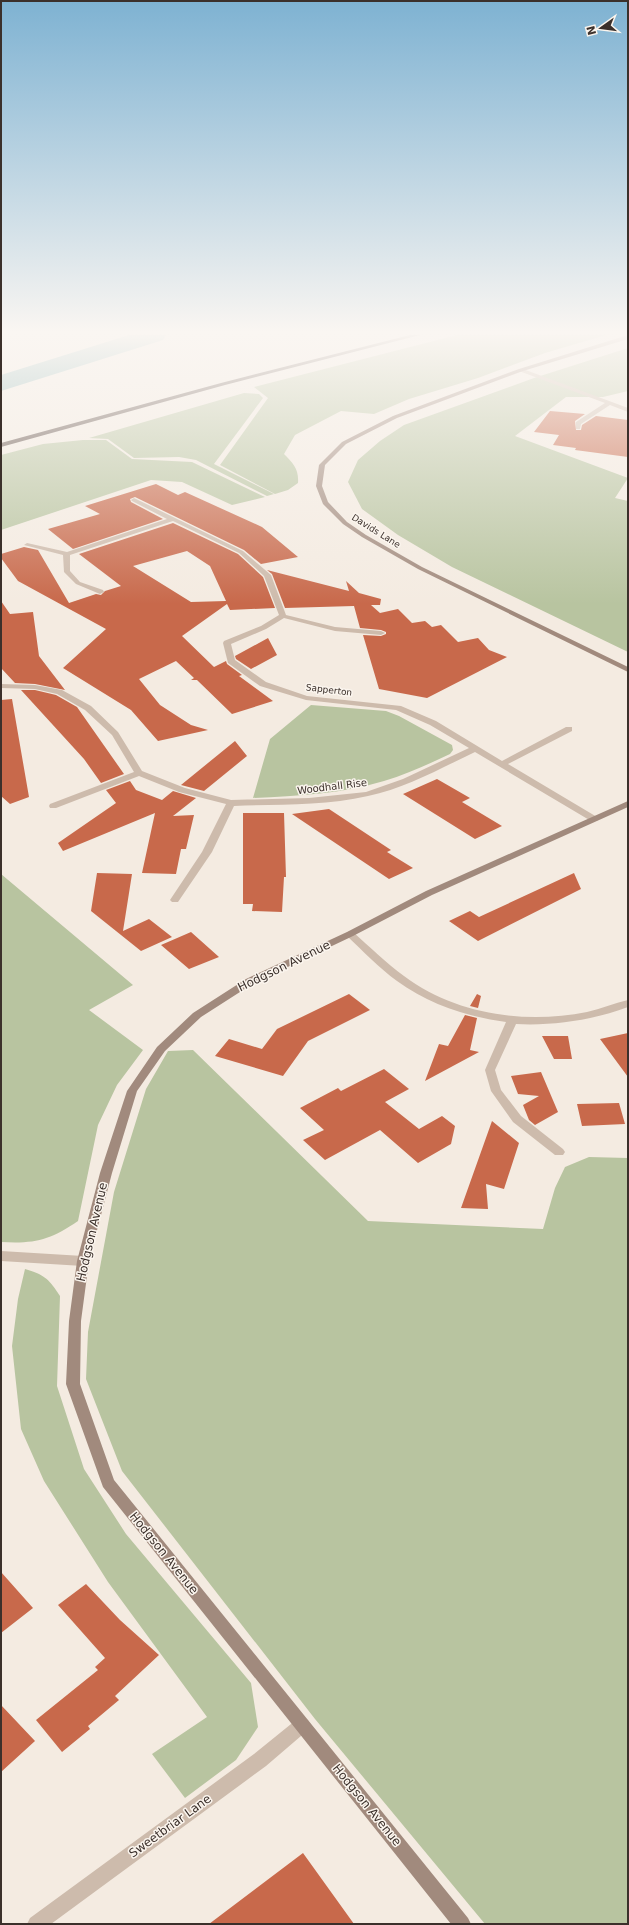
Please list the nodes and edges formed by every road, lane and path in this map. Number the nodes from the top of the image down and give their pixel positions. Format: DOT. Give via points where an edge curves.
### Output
graph roads {
  1 [pos="74,425"];
  2 [pos="380,425"];
  3 [pos="578,425"];
  4 [pos="578,428"];
  5 [pos="1,445"];
  6 [pos="134,500"];
  7 [pos="173,519"];
  8 [pos="27,545"];
  9 [pos="67,554"];
  10 [pos="100,592"];
  11 [pos="283,616"];
  12 [pos="381,633"];
  13 [pos="628,670"];
  14 [pos="1,686"];
  15 [pos="569,729"];
  16 [pos="474,749"];
  17 [pos="502,764"];
  18 [pos="139,773"];
  19 [pos="231,803"];
  20 [pos="628,804"];
  21 [pos="53,806"];
  22 [pos="594,819"];
  23 [pos="175,900"];
  24 [pos="350,934"];
  25 [pos="628,1003"];
  26 [pos="512,1020"];
  27 [pos="559,1152"];
  28 [pos="1,1256"];
  29 [pos="83,1260"];
  30 [pos="302,1725"];
  31 [pos="36,1924"];
  32 [pos="462,1924"];
  1 -- 5 [label="highway"];
  2 -- 13 [label="street, Davids Lane" via="344,444 322,465 319,486 325,503 364,536 420,568"];
  3 -- 4 [label="street"];
  6 -- 7 [label="street"];
  7 -- 9 [label="street"];
  7 -- 11 [label="street" via="241,552 267,575"];
  8 -- 9 [label="street"];
  9 -- 10 [label="street" via="66,571 78,583"];
  11 -- 12 [label="street" via="335,629"];
  11 -- 16 [label="street, Sapperton" via="272,624 227,643 231,661 262,684 306,698 398,708 433,723"];
  14 -- 18 [label="street" via="35,687 59,692 88,708 115,734"];
  15 -- 17 [label="street"];
  16 -- 17 [label="street, Sapperton"];
  16 -- 19 [label="street, Woodhall Rise" via="406,781 367,794 309,801"];
  17 -- 22 [label="street, Sapperton"];
  18 -- 19 [label="street, Woodhall Rise" via="182,790"];
  18 -- 21 [label="street"];
  19 -- 23 [label="street" via="207,852"];
  20 -- 22 [label="street, Hodgson Avenue"];
  22 -- 24 [label="street, Hodgson Avenue" via="429,894"];
  24 -- 26 [label="street" via="406,983 438,999 475,1012"];
  24 -- 29 [label="street, Hodgson Avenue" via="250,980 197,1015 161,1049 132,1092 106,1173"];
  25 -- 26 [label="street" via="616,1009 582,1016"];
  26 -- 27 [label="street" via="490,1070 496,1091 517,1119"];
  28 -- 29 [label="street"];
  29 -- 30 [label="street, Hodgson Avenue" via="75,1321 73,1384 108,1483"];
  30 -- 31 [label="street, Sweetbriar Lane" via="260,1760"];
  30 -- 32 [label="street, Hodgson Avenue"];
}
